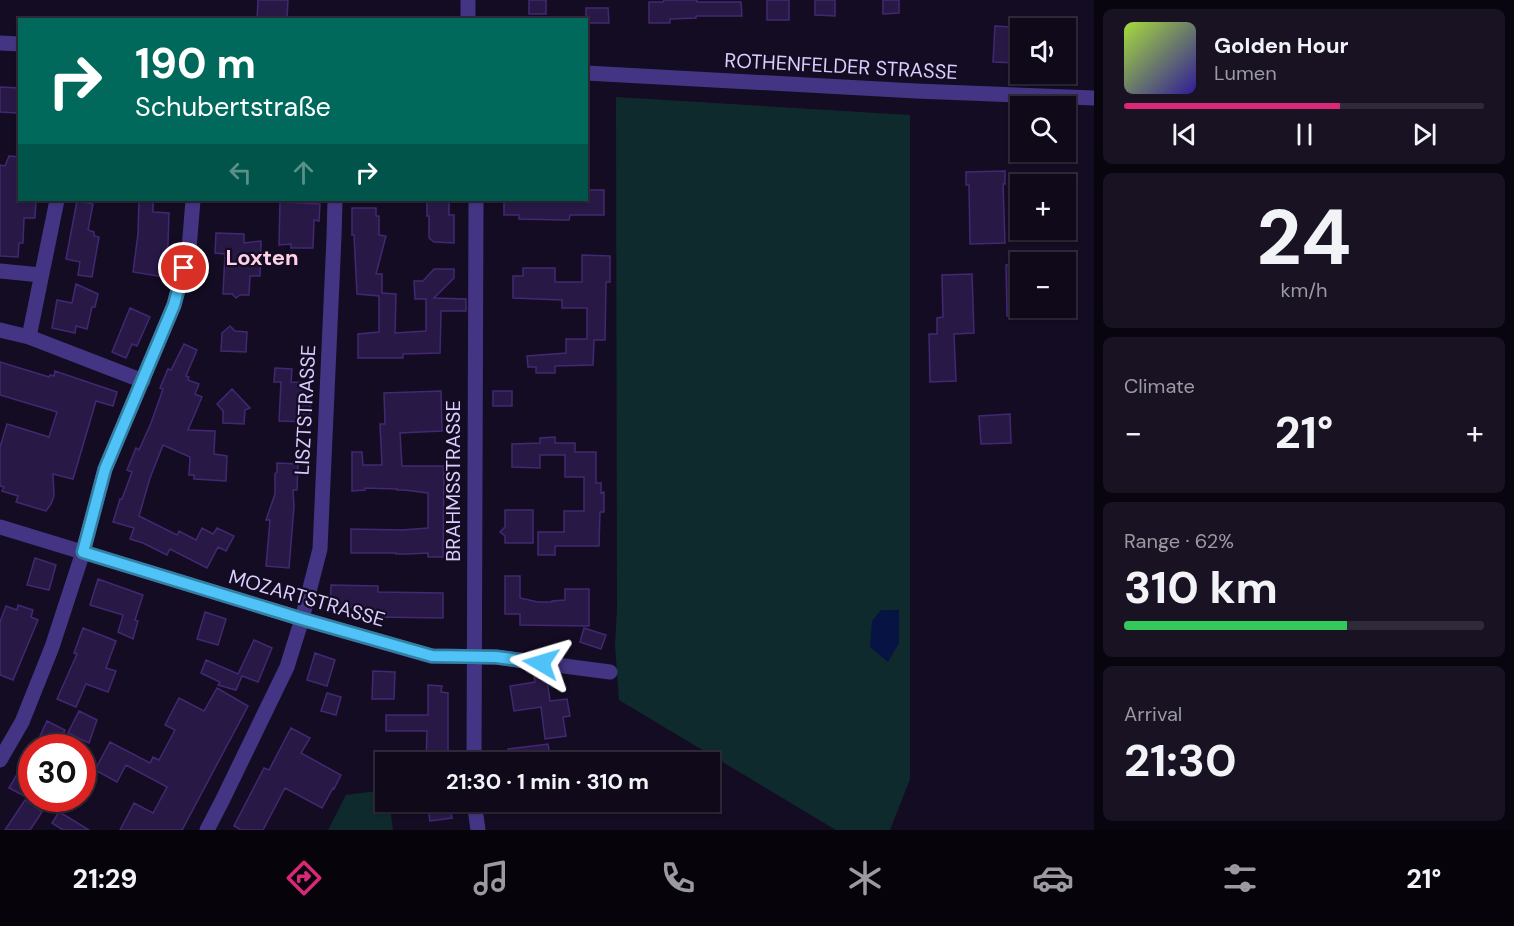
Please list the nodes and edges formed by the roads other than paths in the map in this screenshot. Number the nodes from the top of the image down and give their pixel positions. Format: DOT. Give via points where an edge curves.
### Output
graph roads {
  1 [pos="468,0"];
  2 [pos="468,18"];
  3 [pos="0,43"];
  4 [pos="18,44"];
  5 [pos="588,73"];
  6 [pos="1094,98"];
  7 [pos="57,201"];
  8 [pos="193,201"];
  9 [pos="334,201"];
  10 [pos="476,201"];
  11 [pos="0,271"];
  12 [pos="41,275"];
  13 [pos="0,330"];
  14 [pos="29,337"];
  15 [pos="143,381"];
  16 [pos="0,527"];
  17 [pos="83,552"];
  18 [pos="302,619"];
  19 [pos="474,658"];
  20 [pos="610,672"];
  21 [pos="474,752"];
  22 [pos="0,760"];
  23 [pos="476,812"];
  24 [pos="207,830"];
  25 [pos="478,830"];
  1 -- 2 [label="street"];
  3 -- 4 [label="street"];
  5 -- 6 [label="street, ROTHENFELDER STRASSE"];
  7 -- 12 [label="street"];
  8 -- 15 [label="street" via="189,249 174,305"];
  9 -- 18 [label="street, LISZTSTRASSE" via="320,549"];
  10 -- 19 [label="street, BRAHMSSTRASSE"];
  11 -- 12 [label="street"];
  12 -- 14 [label="street"];
  13 -- 14 [label="street"];
  14 -- 15 [label="street"];
  15 -- 17 [label="street" via="105,469"];
  16 -- 17 [label="street, MOZARTSTRASSE"];
  17 -- 18 [label="street, MOZARTSTRASSE"];
  17 -- 22 [label="street" via="52,647 22,722"];
  18 -- 19 [label="street, MOZARTSTRASSE" via="432,656"];
  18 -- 24 [label="street, LISZTSTRASSE" via="287,667"];
  19 -- 20 [label="street, MOZARTSTRASSE" via="496,657"];
  19 -- 21 [label="street, BRAHMSSTRASSE"];
  23 -- 25 [label="street"];
}
